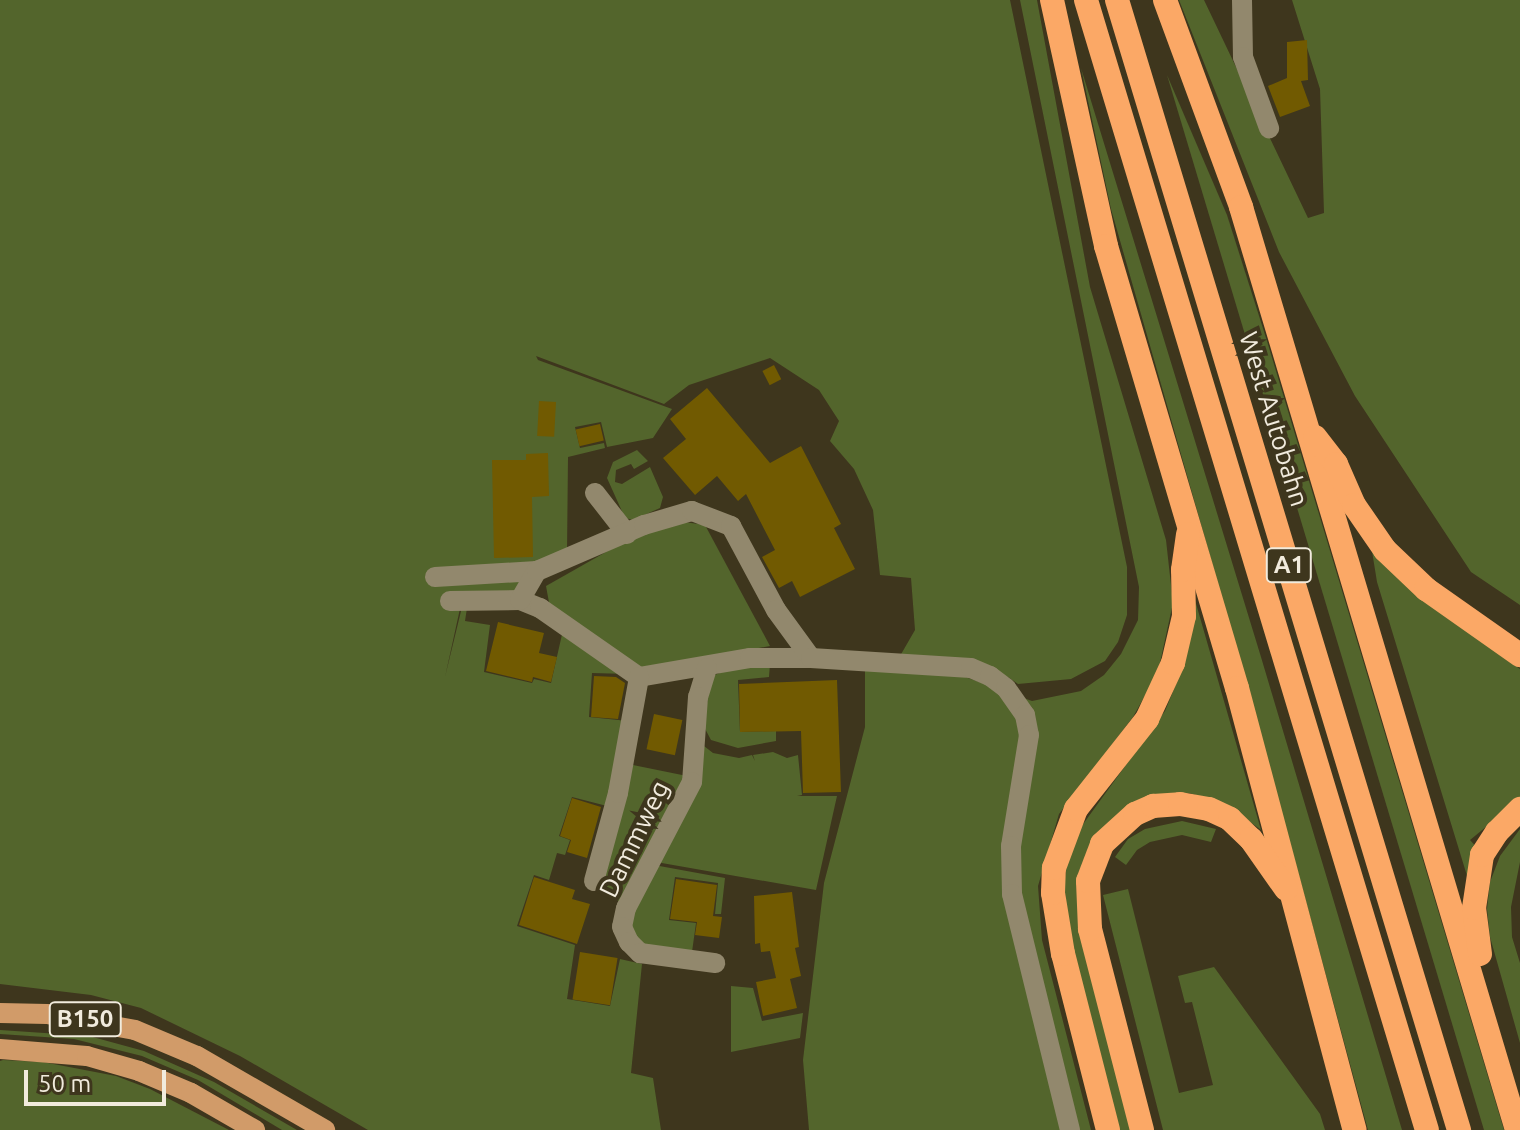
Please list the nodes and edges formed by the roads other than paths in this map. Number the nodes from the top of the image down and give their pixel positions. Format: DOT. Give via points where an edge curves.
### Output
graph roads {
  1 [pos="1052,0"];
  2 [pos="1086,0"];
  3 [pos="1117,0"];
  4 [pos="1165,0"];
  5 [pos="1242,0"];
  6 [pos="1269,128"];
  7 [pos="1307,426"];
  8 [pos="595,493"];
  9 [pos="1190,524"];
  10 [pos="627,534"];
  11 [pos="537,571"];
  12 [pos="435,577"];
  13 [pos="520,600"];
  14 [pos="450,601"];
  15 [pos="1520,655"];
  16 [pos="811,658"];
  17 [pos="707,668"];
  18 [pos="639,677"];
  19 [pos="1520,809"];
  20 [pos="594,881"];
  21 [pos="1295,903"];
  22 [pos="715,963"];
  23 [pos="0,1013"];
  24 [pos="1488,1028"];
  25 [pos="0,1049"];
  26 [pos="255,1130"];
  27 [pos="325,1130"];
  28 [pos="1070,1130"];
  29 [pos="1108,1130"];
  30 [pos="1142,1130"];
  31 [pos="1355,1130"];
  32 [pos="1427,1130"];
  33 [pos="1459,1130"];
  34 [pos="1517,1130"];
  1 -- 9 [label="highway" via="1106,246"];
  2 -- 32 [label="highway, A1"];
  3 -- 33 [label="highway, West Autobahn / A1"];
  4 -- 7 [label="highway" via="1241,207"];
  5 -- 6 [label="street" via="1243,57"];
  7 -- 15 [label="highway" via="1336,464 1354,505 1385,550 1426,589"];
  7 -- 24 [label="highway"];
  8 -- 10 [label="street"];
  9 -- 21 [label="highway"];
  9 -- 29 [label="highway" via="1184,616 1173,663 1147,719 1076,809 1054,868 1063,954"];
  10 -- 11 [label="street"];
  10 -- 16 [label="street" via="692,511 731,526 776,610"];
  11 -- 12 [label="street"];
  11 -- 13 [label="street"];
  13 -- 14 [label="street"];
  13 -- 18 [label="street" via="540,608"];
  16 -- 17 [label="street" via="750,658"];
  16 -- 28 [label="street" via="971,668 990,676 1016,700 1029,735 1011,846 1012,894"];
  17 -- 18 [label="street"];
  17 -- 22 [label="street, Dammweg" via="698,697 692,782 626,908 622,927 640,953"];
  18 -- 20 [label="street" via="618,793"];
  19 -- 24 [label="highway" via="1489,842 1475,891"];
  21 -- 30 [label="highway" via="1251,839 1230,819 1209,809 1153,806 1135,814 1102,844 1091,867 1088,912"];
  21 -- 31 [label="highway"];
  23 -- 27 [label="main road, B150" via="47,1014 135,1030 197,1056"];
  24 -- 34 [label="highway"];
  25 -- 26 [label="main road, B150" via="70,1053 139,1071"];
}
